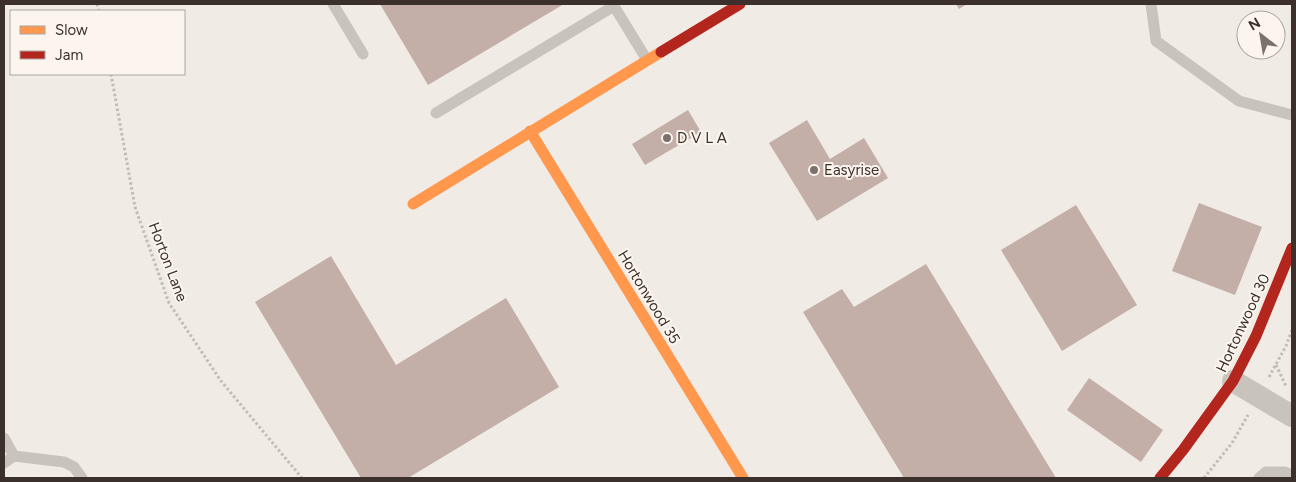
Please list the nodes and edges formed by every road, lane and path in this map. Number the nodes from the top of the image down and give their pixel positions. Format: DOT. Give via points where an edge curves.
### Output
graph roads {
  1 [pos="333,4"];
  2 [pos="740,4"];
  3 [pos="1151,4"];
  4 [pos="613,5"];
  5 [pos="363,54"];
  6 [pos="648,60"];
  7 [pos="111,75"];
  8 [pos="436,113"];
  9 [pos="1292,115"];
  10 [pos="530,131"];
  11 [pos="413,204"];
  12 [pos="1292,248"];
  13 [pos="1276,364"];
  14 [pos="1233,381"];
  15 [pos="1288,388"];
  16 [pos="1292,416"];
  17 [pos="4,438"];
  18 [pos="14,456"];
  19 [pos="4,463"];
  20 [pos="1292,476"];
  21 [pos="82,478"];
  22 [pos="302,478"];
  23 [pos="743,478"];
  24 [pos="1160,478"];
  25 [pos="1259,478"];
  1 -- 5 [label="lane"];
  2 -- 6 [label="street"];
  3 -- 9 [label="lane" via="1156,41 1239,101"];
  4 -- 6 [label="lane"];
  4 -- 8 [label="lane"];
  6 -- 10 [label="street"];
  7 -- 22 [label="path, Horton Lane" via="135,207 169,303 221,381"];
  10 -- 11 [label="street"];
  10 -- 23 [label="street, Hortonwood 35"];
  12 -- 14 [label="street, Hortonwood 30" via="1256,336"];
  13 -- 15 [label="path"];
  14 -- 16 [label="street"];
  14 -- 24 [label="street, Hortonwood 30"];
  17 -- 18 [label="lane"];
  18 -- 19 [label="lane"];
  18 -- 21 [label="lane" via="64,462 74,467"];
  20 -- 25 [label="lane" via="1285,472 1266,472"];
}
